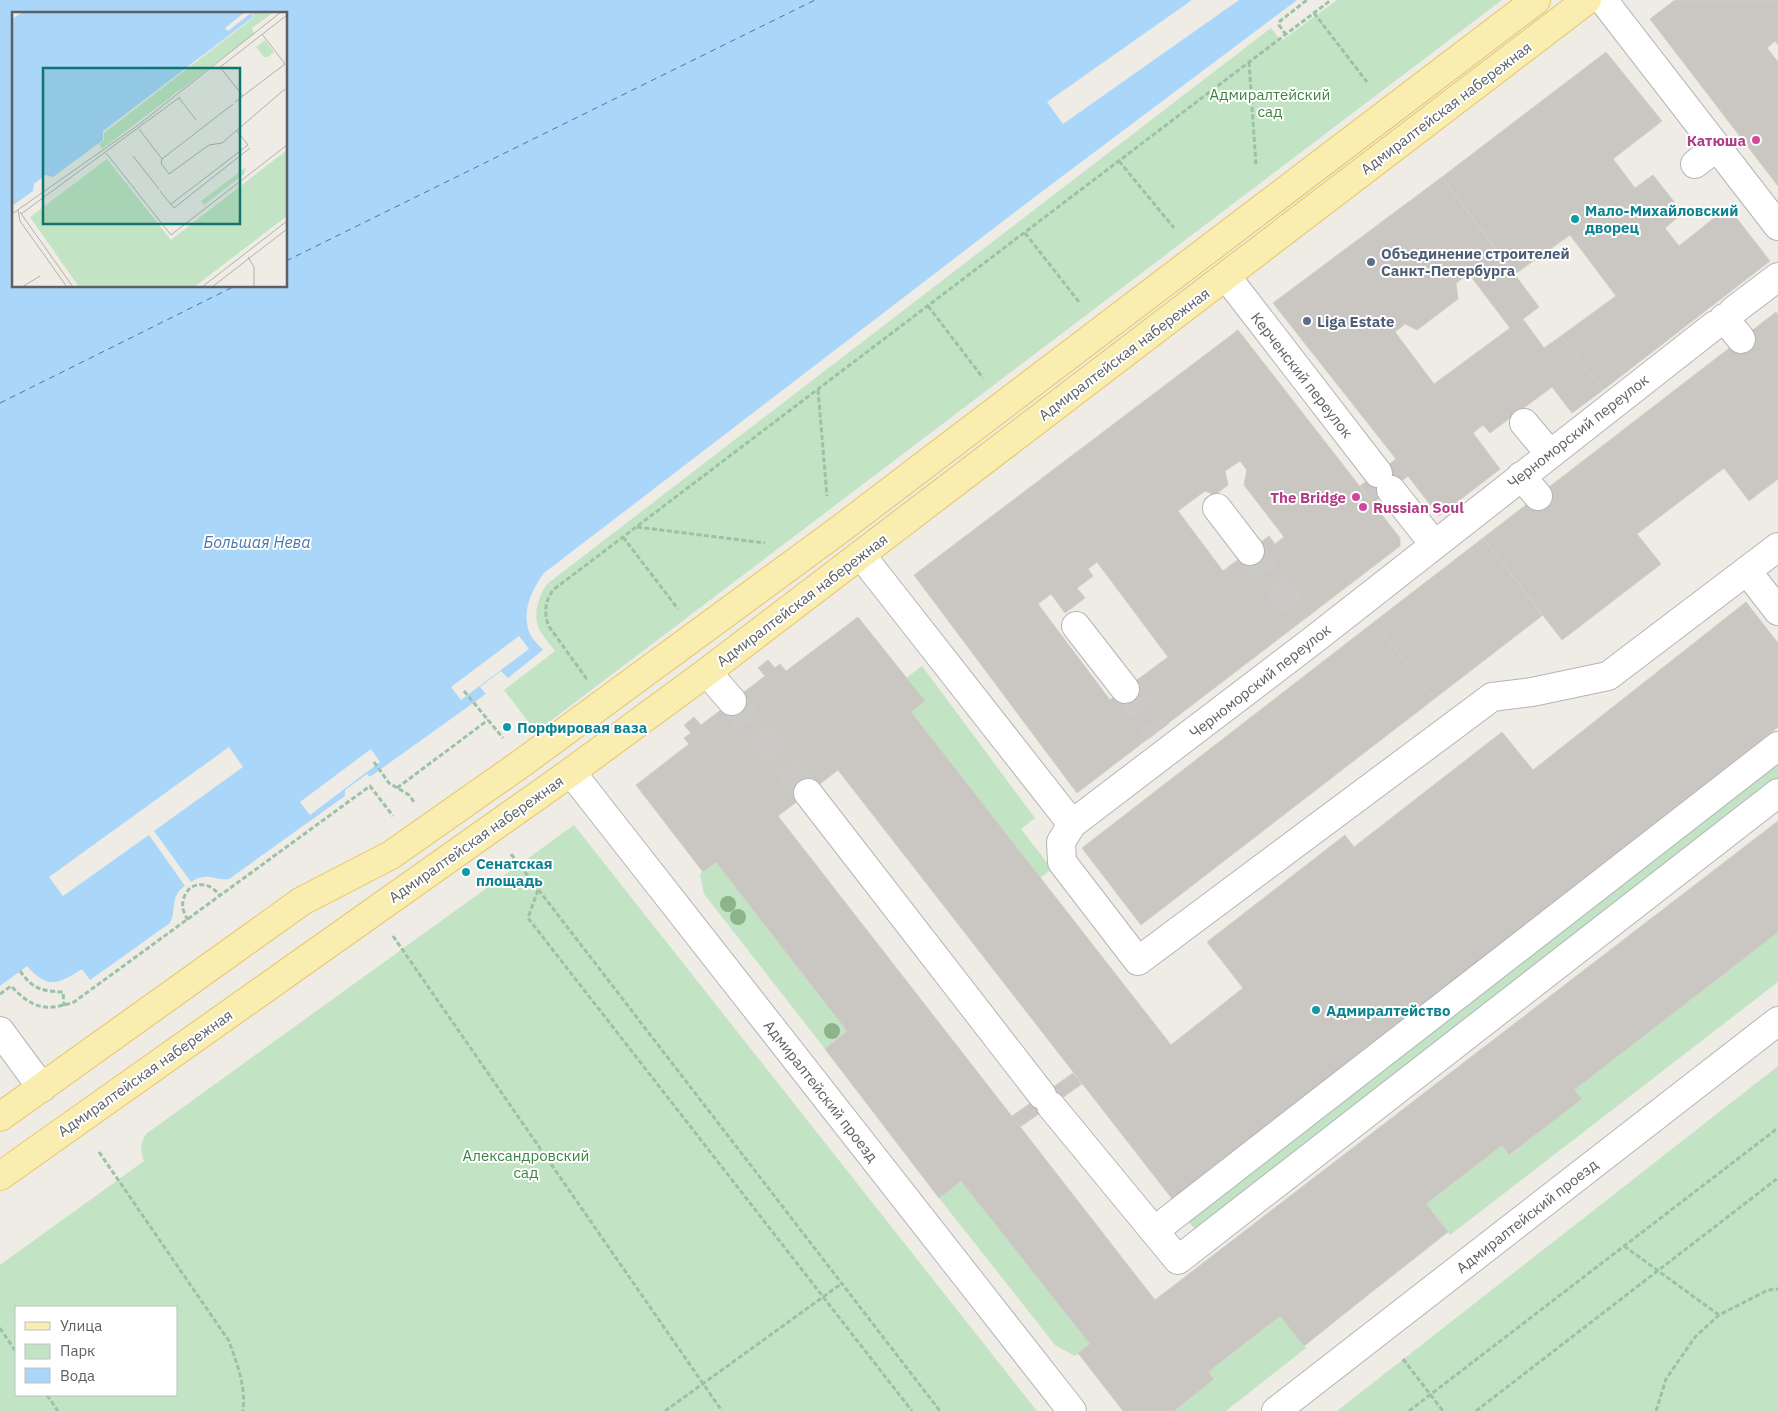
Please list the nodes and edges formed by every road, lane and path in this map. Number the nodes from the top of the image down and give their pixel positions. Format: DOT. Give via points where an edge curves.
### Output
graph roads {
  1 [pos="1307,0"];
  2 [pos="1331,0"];
  3 [pos="1536,0"];
  4 [pos="1587,0"];
  5 [pos="1603,0"];
  6 [pos="1314,13"];
  7 [pos="1286,35"];
  8 [pos="1249,62"];
  9 [pos="1367,82"];
  10 [pos="1717,147"];
  11 [pos="1119,160"];
  12 [pos="1695,164"];
  13 [pos="1256,165"];
  14 [pos="1778,226"];
  15 [pos="1174,228"];
  16 [pos="1025,233"];
  17 [pos="1226,276"];
  18 [pos="1778,278"];
  19 [pos="1079,302"];
  20 [pos="928,306"];
  21 [pos="1724,318"];
  22 [pos="1741,339"];
  23 [pos="983,378"];
  24 [pos="818,389"];
  25 [pos="1524,423"];
  26 [pos="1550,454"];
  27 [pos="827,496"];
  28 [pos="1217,508"];
  29 [pos="636,526"];
  30 [pos="623,537"];
  31 [pos="765,543"];
  32 [pos="1434,544"];
  33 [pos="1778,547"];
  34 [pos="1250,551"];
  35 [pos="861,555"];
  36 [pos="1747,571"];
  37 [pos="678,609"];
  38 [pos="1778,611"];
  39 [pos="1076,626"];
  40 [pos="707,672"];
  41 [pos="586,678"];
  42 [pos="1125,689"];
  43 [pos="464,691"];
  44 [pos="732,701"];
  45 [pos="488,720"];
  46 [pos="503,738"];
  47 [pos="1778,746"];
  48 [pos="374,762"];
  49 [pos="571,772"];
  50 [pos="397,788"];
  51 [pos="808,793"];
  52 [pos="1778,793"];
  53 [pos="414,802"];
  54 [pos="394,818"];
  55 [pos="1072,824"];
  56 [pos="511,854"];
  57 [pos="538,890"];
  58 [pos="220,896"];
  59 [pos="188,920"];
  60 [pos="393,936"];
  61 [pos="20,971"];
  62 [pos="0,994"];
  63 [pos="64,1006"];
  64 [pos="1778,1021"];
  65 [pos="0,1030"];
  66 [pos="42,1088"];
  67 [pos="0,1117"];
  68 [pos="1778,1128"];
  69 [pos="99,1152"];
  70 [pos="0,1176"];
  71 [pos="1778,1178"];
  72 [pos="1154,1231"];
  73 [pos="1624,1246"];
  74 [pos="1658,1270"];
  75 [pos="841,1284"];
  76 [pos="1778,1288"];
  77 [pos="823,1297"];
  78 [pos="1719,1315"];
  79 [pos="0,1328"];
  80 [pos="15,1350"];
  81 [pos="1403,1359"];
  82 [pos="702,1385"];
  83 [pos="1430,1395"];
  84 [pos="48,1396"];
  85 [pos="58,1411"];
  86 [pos="243,1411"];
  87 [pos="665,1411"];
  88 [pos="722,1411"];
  89 [pos="912,1411"];
  90 [pos="940,1411"];
  91 [pos="1072,1411"];
  92 [pos="1276,1411"];
  93 [pos="1409,1411"];
  94 [pos="1443,1411"];
  95 [pos="1476,1411"];
  96 [pos="1656,1411"];
  1 -- 7 [label="path" via="1280,20 1279,26"];
  2 -- 6 [label="path"];
  3 -- 66 [label="main road, Адмиралтейская набережная" via="859,514 530,757 391,855 302,901"];
  4 -- 17 [label="main road, Адмиралтейская набережная"];
  5 -- 10 [label="street"];
  6 -- 7 [label="path"];
  6 -- 9 [label="path"];
  7 -- 8 [label="path"];
  8 -- 11 [label="path"];
  8 -- 13 [label="path"];
  10 -- 12 [label="street"];
  10 -- 14 [label="street"];
  11 -- 15 [label="path"];
  11 -- 16 [label="path"];
  16 -- 19 [label="path"];
  16 -- 20 [label="path"];
  17 -- 32 [label="street, Керченский переулок"];
  17 -- 35 [label="main road, Адмиралтейская набережная"];
  18 -- 21 [label="street, Черноморский переулок"];
  20 -- 23 [label="path"];
  20 -- 24 [label="path"];
  21 -- 22 [label="street"];
  21 -- 26 [label="street, Черноморский переулок"];
  24 -- 27 [label="path"];
  24 -- 29 [label="path"];
  25 -- 26 [label="street"];
  26 -- 32 [label="street, Черноморский переулок" via="1529,486"];
  28 -- 34 [label="street"];
  29 -- 30 [label="path"];
  29 -- 31 [label="path"];
  30 -- 37 [label="path"];
  30 -- 41 [label="path" via="554,590 545,606 548,625"];
  32 -- 55 [label="street, Черноморский переулок" via="1309,629 1165,740"];
  33 -- 36 [label="street"];
  35 -- 40 [label="main road, Адмиралтейская набережная"];
  35 -- 55 [label="street"];
  36 -- 38 [label="street"];
  36 -- 55 [label="street" via="1608,676 1492,697 1138,961 1062,862 1061,842"];
  39 -- 42 [label="street"];
  40 -- 44 [label="street"];
  40 -- 49 [label="main road, Адмиралтейская набережная"];
  43 -- 45 [label="path"];
  45 -- 46 [label="path"];
  45 -- 50 [label="path"];
  47 -- 72 [label="street"];
  48 -- 50 [label="path"];
  49 -- 70 [label="main road, Адмиралтейская набережная"];
  49 -- 91 [label="street, Адмиралтейский проезд"];
  50 -- 53 [label="path"];
  51 -- 72 [label="street" via="1046,1100"];
  52 -- 72 [label="street" via="1178,1260"];
  54 -- 58 [label="path" via="370,786"];
  56 -- 57 [label="path"];
  57 -- 75 [label="path"];
  57 -- 77 [label="path" via="528,918"];
  58 -- 59 [label="path"];
  58 -- 59 [label="path" via="204,884 189,885 183,898"];
  59 -- 63 [label="path" via="85,995"];
  60 -- 82 [label="path"];
  61 -- 63 [label="path" via="29,984 62,992"];
  62 -- 63 [label="path" via="11,986 29,1003"];
  64 -- 92 [label="street, Адмиралтейский проезд"];
  65 -- 66 [label="street"];
  66 -- 67 [label="main road, Адмиралтейская набережная"];
  68 -- 73 [label="path"];
  69 -- 86 [label="path" via="229,1341 240,1372"];
  71 -- 74 [label="path"];
  73 -- 74 [label="path"];
  73 -- 83 [label="path"];
  74 -- 78 [label="path"];
  74 -- 95 [label="path"];
  75 -- 77 [label="path"];
  75 -- 90 [label="path"];
  76 -- 78 [label="path"];
  77 -- 82 [label="path"];
  77 -- 89 [label="path"];
  78 -- 96 [label="path" via="1695,1337 1666,1379"];
  79 -- 80 [label="path"];
  81 -- 83 [label="path"];
  82 -- 87 [label="path"];
  82 -- 88 [label="path"];
  83 -- 93 [label="path"];
  83 -- 94 [label="path"];
  84 -- 85 [label="path"];
}
